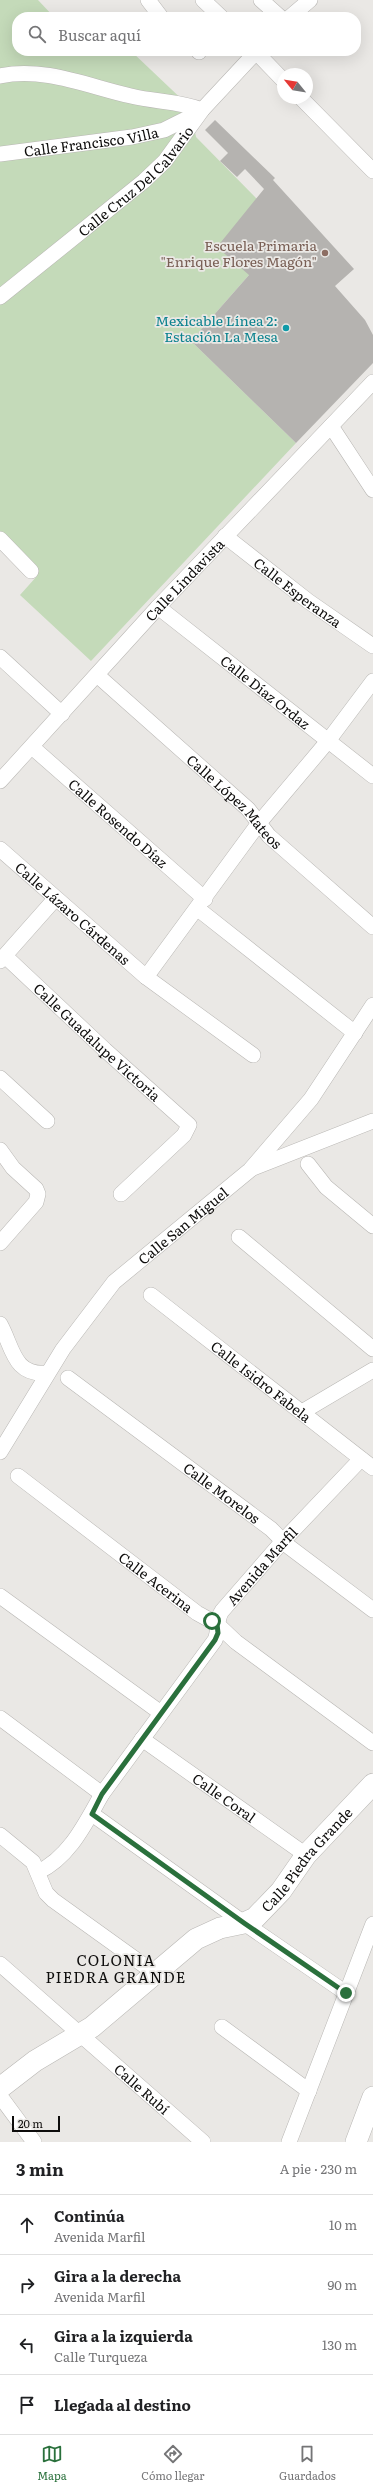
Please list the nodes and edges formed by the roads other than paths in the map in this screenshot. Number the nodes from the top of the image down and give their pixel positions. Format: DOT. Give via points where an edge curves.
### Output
graph roads {
  1 [pos="148,0"];
  2 [pos="203,0"];
  3 [pos="261,0"];
  4 [pos="310,0"];
  5 [pos="157,12"];
  6 [pos="215,12"];
  7 [pos="274,12"];
  8 [pos="296,12"];
  9 [pos="251,56"];
  10 [pos="261,56"];
  11 [pos="277,74"];
  12 [pos="0,76"];
  13 [pos="307,104"];
  14 [pos="202,110"];
  15 [pos="0,154"];
  16 [pos="373,171"];
  17 [pos="0,297"];
  18 [pos="373,382"];
  19 [pos="331,426"];
  20 [pos="373,490"];
  21 [pos="225,536"];
  22 [pos="0,539"];
  23 [pos="31,572"];
  24 [pos="158,607"];
  25 [pos="373,646"];
  26 [pos="0,657"];
  27 [pos="97,675"];
  28 [pos="373,681"];
  29 [pos="62,714"];
  30 [pos="328,741"];
  31 [pos="32,747"];
  32 [pos="373,776"];
  33 [pos="0,781"];
  34 [pos="259,823"];
  35 [pos="0,849"];
  36 [pos="55,899"];
  37 [pos="202,904"];
  38 [pos="373,927"];
  39 [pos="2,959"];
  40 [pos="146,977"];
  41 [pos="373,1005"];
  42 [pos="355,1033"];
  43 [pos="254,1055"];
  44 [pos="0,1078"];
  45 [pos="47,1121"];
  46 [pos="373,1121"];
  47 [pos="0,1150"];
  48 [pos="308,1164"];
  49 [pos="250,1170"];
  50 [pos="121,1194"];
  51 [pos="373,1226"];
  52 [pos="239,1237"];
  53 [pos="0,1243"];
  54 [pos="151,1295"];
  55 [pos="0,1324"];
  56 [pos="373,1349"];
  57 [pos="373,1370"];
  58 [pos="47,1373"];
  59 [pos="68,1378"];
  60 [pos="302,1412"];
  61 [pos="0,1452"];
  62 [pos="367,1464"];
  63 [pos="18,1476"];
  64 [pos="282,1542"];
  65 [pos="0,1596"];
  66 [pos="373,1610"];
  67 [pos="217,1624"];
  68 [pos="161,1713"];
  69 [pos="0,1718"];
  70 [pos="142,1739"];
  71 [pos="373,1743"];
  72 [pos="373,1784"];
  73 [pos="102,1794"];
  74 [pos="92,1814"];
  75 [pos="0,1835"];
  76 [pos="306,1855"];
  77 [pos="38,1872"];
  78 [pos="244,1923"];
  79 [pos="373,1924"];
  80 [pos="0,1964"];
  81 [pos="156,1974"];
  82 [pos="346,1993"];
  83 [pos="222,2027"];
  84 [pos="80,2036"];
  85 [pos="0,2088"];
  86 [pos="309,2091"];
  87 [pos="0,2096"];
  88 [pos="373,2097"];
  89 [pos="34,2142"];
  90 [pos="203,2142"];
  91 [pos="289,2142"];
  92 [pos="356,2142"];
  1 -- 5 [label="street"];
  2 -- 6 [label="street"];
  3 -- 7 [label="street"];
  4 -- 8 [label="street"];
  9 -- 14 [label="street, Calle Cruz Del Calvario"];
  10 -- 11 [label="street"];
  12 -- 14 [label="street" via="30,73 130,96 188,104"];
  13 -- 16 [label="street"];
  14 -- 15 [label="street, Calle Francisco Villa" via="164,130 132,137"];
  14 -- 17 [label="street, Calle Cruz Del Calvario" via="165,161 144,181"];
  18 -- 19 [label="street, Calle Lindavista"];
  19 -- 20 [label="street"];
  19 -- 21 [label="street, Calle Lindavista"];
  21 -- 24 [label="street, Calle Lindavista"];
  21 -- 25 [label="street, Calle Esperanza" via="308,601"];
  22 -- 23 [label="street"];
  24 -- 27 [label="street, Calle Lindavista"];
  24 -- 30 [label="street, Calle Díaz Ordaz"];
  26 -- 29 [label="street"];
  27 -- 29 [label="street, Calle Lindavista"];
  27 -- 34 [label="street, Calle López Mateos" via="248,809"];
  28 -- 30 [label="street"];
  29 -- 31 [label="street, Calle Lindavista"];
  30 -- 32 [label="street, Calle Díaz Ordaz"];
  30 -- 34 [label="street"];
  31 -- 33 [label="street, Calle Lindavista"];
  31 -- 37 [label="street, Calle Rosendo Díaz"];
  34 -- 37 [label="street"];
  34 -- 38 [label="street, Calle López Mateos" via="269,836"];
  35 -- 36 [label="street, Calle Lázaro Cárdenas"];
  36 -- 39 [label="street, Calle Guadalupe Victoria"];
  36 -- 40 [label="street, Calle Lázaro Cárdenas"];
  37 -- 40 [label="street"];
  37 -- 42 [label="street, Calle Rosendo Díaz"];
  39 -- 50 [label="street, Calle Guadalupe Victoria" via="188,1123 190,1128"];
  40 -- 43 [label="street, Calle Lázaro Cárdenas"];
  41 -- 42 [label="street, Calle San Miguel"];
  42 -- 49 [label="street, Calle San Miguel" via="310,1099"];
  44 -- 45 [label="street"];
  46 -- 49 [label="street"];
  47 -- 53 [label="street" via="12,1168 36,1189 37,1198"];
  48 -- 51 [label="street" via="326,1187"];
  49 -- 58 [label="street, Calle San Miguel" via="114,1282"];
  52 -- 56 [label="street"];
  54 -- 60 [label="street, Calle Isidro Fabela"];
  55 -- 58 [label="street" via="12,1353 20,1364 28,1371"];
  57 -- 60 [label="street"];
  58 -- 61 [label="street, Calle San Miguel"];
  59 -- 64 [label="street, Calle Morelos" via="271,1529"];
  60 -- 62 [label="street, Calle Isidro Fabela"];
  62 -- 64 [label="street, Avenida Marfil"];
  63 -- 67 [label="street, Calle Acerina" via="197,1613"];
  64 -- 66 [label="street, Calle Morelos"];
  64 -- 67 [label="street, Avenida Marfil" via="222,1611"];
  65 -- 68 [label="street"];
  67 -- 68 [label="street, Avenida Marfil" via="218,1633 215,1640"];
  67 -- 71 [label="street, Calle Acerina" via="236,1642"];
  68 -- 70 [label="street, Avenida Marfil"];
  69 -- 73 [label="street"];
  70 -- 73 [label="street, Avenida Marfil"];
  70 -- 76 [label="street, Calle Coral"];
  72 -- 76 [label="street, Calle Piedra Grande"];
  73 -- 74 [label="street, Avenida Marfil"];
  74 -- 77 [label="street, Avenida Marfil" via="58,1858"];
  74 -- 78 [label="street"];
  75 -- 77 [label="street" via="28,1856"];
  76 -- 78 [label="street, Calle Piedra Grande" via="274,1899 255,1918"];
  77 -- 81 [label="street" via="46,1893 53,1900"];
  78 -- 81 [label="street, Calle Piedra Grande" via="211,1931 196,1940"];
  78 -- 82 [label="street"];
  79 -- 82 [label="street"];
  80 -- 84 [label="street, Calle Rubí"];
  81 -- 84 [label="street, Calle Piedra Grande"];
  82 -- 86 [label="street"];
  83 -- 86 [label="street"];
  84 -- 85 [label="street, Calle Piedra Grande" via="35,2061"];
  84 -- 90 [label="street, Calle Rubí"];
  86 -- 91 [label="street"];
  87 -- 89 [label="street"];
  88 -- 92 [label="street"];
}
